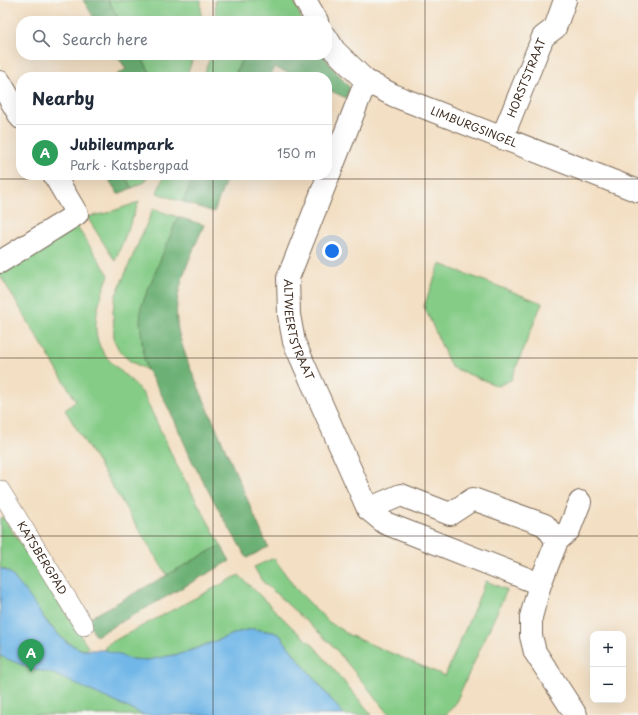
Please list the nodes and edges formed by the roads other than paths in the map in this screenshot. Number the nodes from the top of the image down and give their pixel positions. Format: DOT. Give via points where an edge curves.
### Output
graph roads {
  1 [pos="305,0"];
  2 [pos="565,0"];
  3 [pos="314,16"];
  4 [pos="332,47"];
  5 [pos="366,81"];
  6 [pos="0,82"];
  7 [pos="16,109"];
  8 [pos="502,138"];
  9 [pos="332,167"];
  10 [pos="57,180"];
  11 [pos="327,180"];
  12 [pos="638,191"];
  13 [pos="0,262"];
  14 [pos="0,490"];
  15 [pos="580,502"];
  16 [pos="368,509"];
  17 [pos="557,541"];
  18 [pos="540,584"];
  19 [pos="84,626"];
  20 [pos="576,715"];
  1 -- 3 [label="street"];
  2 -- 8 [label="street, HORSTSTRAAT" via="555,28 543,37"];
  4 -- 5 [label="street, LIMBURGSINGEL"];
  5 -- 8 [label="street, LIMBURGSINGEL" via="394,96"];
  5 -- 9 [label="street, ALTWEERTSTRAAT"];
  6 -- 7 [label="street"];
  8 -- 12 [label="street, LIMBURGSINGEL"];
  10 -- 13 [label="street" via="77,214"];
  11 -- 16 [label="street, ALTWEERTSTRAAT" via="288,278 289,315 294,342"];
  14 -- 19 [label="street, KATSBERGPAD"];
  15 -- 17 [label="street" via="569,530"];
  16 -- 17 [label="street" via="402,495 450,514 473,499 544,525"];
  16 -- 18 [label="street, ALTWEERTSTRAAT" via="385,523"];
  17 -- 18 [label="street"];
  18 -- 20 [label="street" via="531,617 531,636 535,652"];
}
